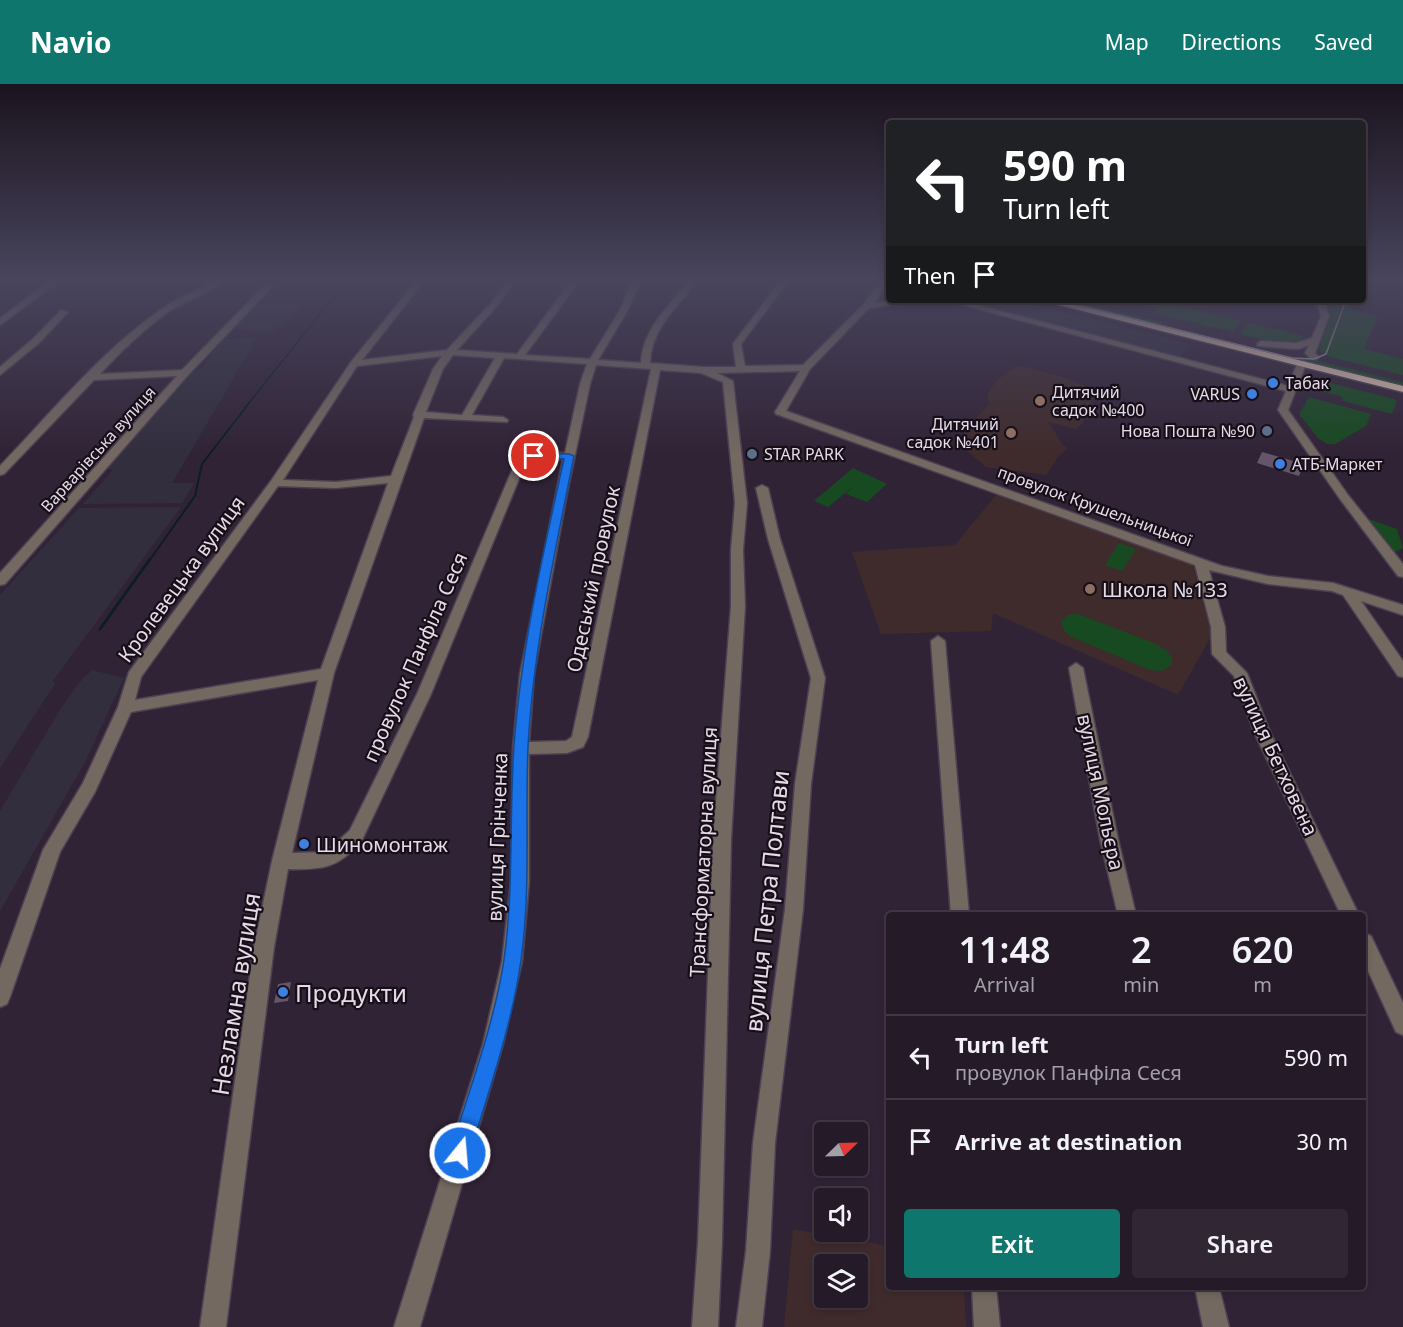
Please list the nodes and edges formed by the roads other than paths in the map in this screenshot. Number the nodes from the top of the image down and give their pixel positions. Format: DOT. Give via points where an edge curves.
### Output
graph roads {
  1 [pos="39,338"];
  2 [pos="129,338"];
  3 [pos="219,338"];
  4 [pos="375,338"];
  5 [pos="463,338"];
  6 [pos="533,338"];
  7 [pos="607,338"];
  8 [pos="651,338"];
  9 [pos="741,338"];
  10 [pos="836,338"];
  11 [pos="1094,338"];
  12 [pos="1197,338"];
  13 [pos="1236,338"];
  14 [pos="1314,340"];
  15 [pos="1261,344"];
  16 [pos="448,352"];
  17 [pos="501,355"];
  18 [pos="519,357"];
  19 [pos="1314,357"];
  20 [pos="593,361"];
  21 [pos="354,364"];
  22 [pos="1301,364"];
  23 [pos="651,365"];
  24 [pos="806,368"];
  25 [pos="0,372"];
  26 [pos="185,373"];
  27 [pos="733,374"];
  28 [pos="93,377"];
  29 [pos="1403,379"];
  30 [pos="1290,389"];
  31 [pos="1403,389"];
  32 [pos="418,415"];
  33 [pos="465,418"];
  34 [pos="504,420"];
  35 [pos="569,456"];
  36 [pos="0,472"];
  37 [pos="394,478"];
  38 [pos="275,483"];
  39 [pos="762,488"];
  40 [pos="1201,562"];
  41 [pos="1403,573"];
  42 [pos="0,581"];
  43 [pos="1348,592"];
  44 [pos="1403,610"];
  45 [pos="938,641"];
  46 [pos="1076,668"];
  47 [pos="1403,672"];
  48 [pos="327,673"];
  49 [pos="126,707"];
  50 [pos="521,748"];
  51 [pos="281,861"];
  52 [pos="960,912"];
  53 [pos="1126,912"];
  54 [pos="1349,912"];
  55 [pos="1366,946"];
  56 [pos="0,997"];
  57 [pos="1403,1025"];
  58 [pos="984,1290"];
  59 [pos="1208,1290"];
  60 [pos="213,1327"];
  61 [pos="407,1327"];
  62 [pos="705,1327"];
  63 [pos="748,1327"];
  64 [pos="987,1327"];
  65 [pos="1216,1327"];
  1 -- 25 [label="street"];
  2 -- 28 [label="street"];
  3 -- 26 [label="street, Варварівська вулиця"];
  4 -- 21 [label="street, Кролевецька вулиця"];
  5 -- 16 [label="street, Незламна вулиця"];
  6 -- 18 [label="street"];
  7 -- 20 [label="street, вулиця Грінченка"];
  8 -- 23 [label="street, Одеський провулок" via="645,358"];
  9 -- 27 [label="street, Трансформаторна вулиця"];
  10 -- 24 [label="street"];
  11 -- 30 [label="street"];
  12 -- 22 [label="highway"];
  13 -- 15 [label="highway"];
  14 -- 15 [label="street" via="1299,346"];
  14 -- 19 [label="street" via="1310,353"];
  15 -- 19 [label="highway"];
  16 -- 17 [label="street"];
  16 -- 21 [label="street"];
  16 -- 32 [label="street, Незламна вулиця"];
  17 -- 18 [label="street"];
  17 -- 33 [label="street"];
  18 -- 20 [label="street"];
  19 -- 29 [label="highway"];
  20 -- 23 [label="street"];
  20 -- 35 [label="street, вулиця Грінченка"];
  21 -- 38 [label="street, Кролевецька вулиця"];
  22 -- 30 [label="street"];
  22 -- 31 [label="highway"];
  23 -- 27 [label="street"];
  23 -- 50 [label="street, Одеський провулок" via="580,737 567,747"];
  24 -- 27 [label="street"];
  24 -- 40 [label="street, провулок Крушельницької" via="780,412"];
  26 -- 28 [label="street"];
  26 -- 42 [label="street, Варварівська вулиця"];
  27 -- 62 [label="street, Трансформаторна вулиця" via="732,434 741,503 738,606 722,840"];
  28 -- 36 [label="street"];
  30 -- 41 [label="street" via="1283,410 1288,421"];
  32 -- 33 [label="street"];
  32 -- 37 [label="street, Незламна вулиця"];
  33 -- 34 [label="street"];
  35 -- 50 [label="street, вулиця Грінченка" via="529,663"];
  35 -- 51 [label="street, провулок Панфіла Сеся" via="534,456 524,459 518,468 424,694 356,835 330,860"];
  37 -- 38 [label="street" via="336,485"];
  37 -- 48 [label="street, Незламна вулиця"];
  38 -- 49 [label="street, Кролевецька вулиця" via="134,676"];
  39 -- 63 [label="street, вулиця Петра Полтави" via="776,547 818,678 764,1143 758,1251"];
  40 -- 43 [label="street, провулок Крушельницької" via="1268,580 1317,584"];
  40 -- 54 [label="street, вулиця Бетховена" via="1218,627 1219,654 1240,673 1262,732"];
  43 -- 44 [label="street, провулок Крушельницької"];
  43 -- 47 [label="street"];
  45 -- 52 [label="street"];
  46 -- 53 [label="street, вулиця Мольєра"];
  48 -- 49 [label="street"];
  48 -- 51 [label="street, Незламна вулиця"];
  49 -- 56 [label="street, Кролевецька вулиця" via="89,787 52,850"];
  50 -- 61 [label="street, вулиця Грінченка" via="520,882 512,961 493,1044"];
  51 -- 60 [label="street, Незламна вулиця" via="264,947"];
  55 -- 57 [label="street"];
  58 -- 64 [label="street"];
  59 -- 65 [label="street"];
}
